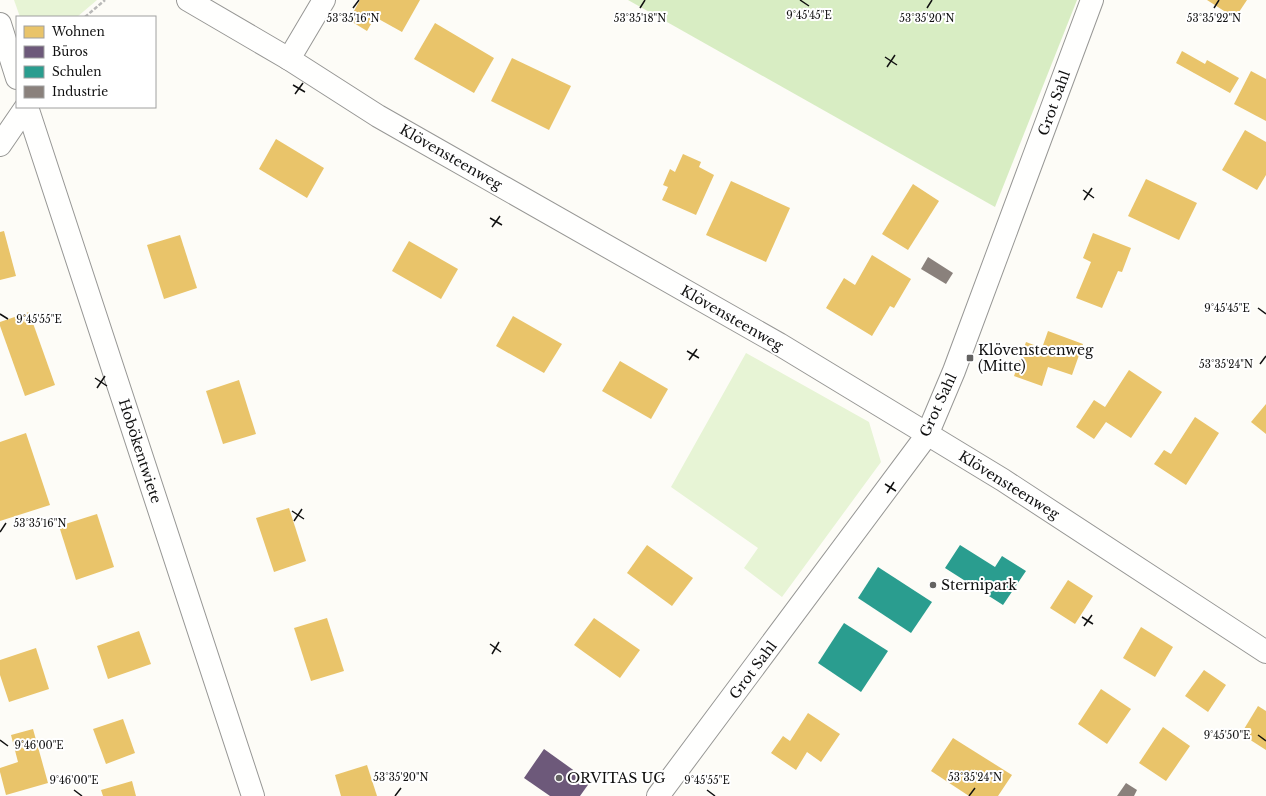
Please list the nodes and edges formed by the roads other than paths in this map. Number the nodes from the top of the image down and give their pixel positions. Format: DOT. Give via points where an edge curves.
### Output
graph roads {
  1 [pos="188,0"];
  2 [pos="324,0"];
  3 [pos="1092,0"];
  4 [pos="0,24"];
  5 [pos="289,59"];
  6 [pos="16,75"];
  7 [pos="25,108"];
  8 [pos="26,108"];
  9 [pos="0,145"];
  10 [pos="927,435"];
  11 [pos="1266,652"];
  12 [pos="669,790"];
  13 [pos="253,796"];
  1 -- 5 [label="street, Klövensteenweg"];
  2 -- 5 [label="street"];
  3 -- 10 [label="street, Grot Sahl" via="954,371"];
  4 -- 6 [label="street"];
  5 -- 10 [label="street, Klövensteenweg" via="378,116 779,344"];
  7 -- 9 [label="street"];
  8 -- 13 [label="street, Hobökentwiete"];
  10 -- 11 [label="street, Klövensteenweg" via="1003,480"];
  10 -- 12 [label="street, Grot Sahl"];
}
